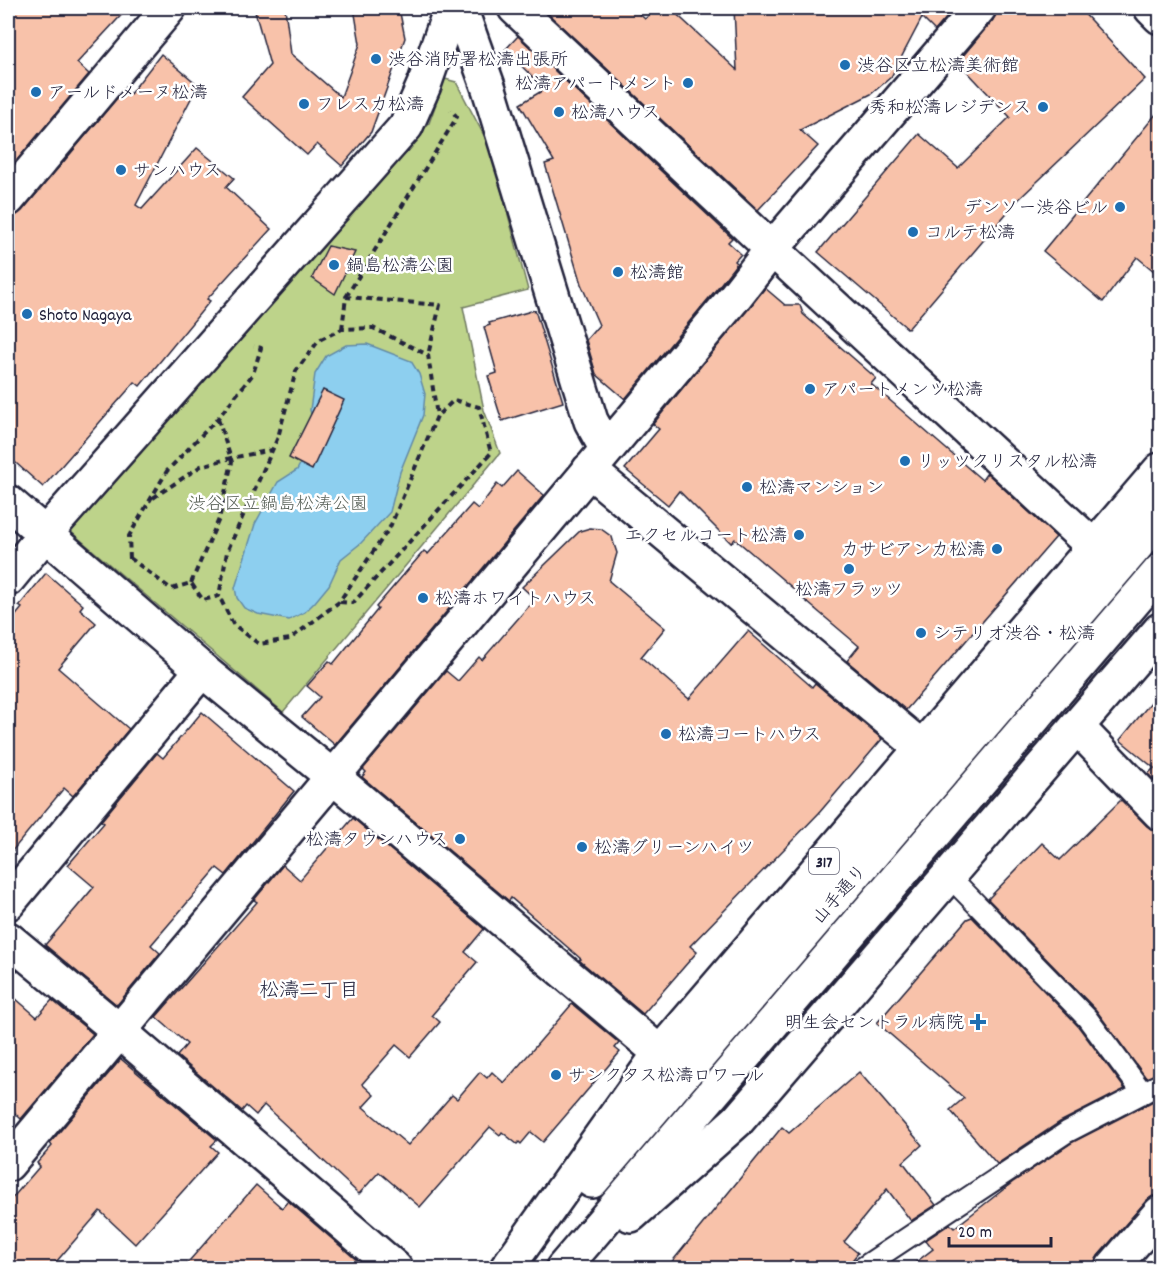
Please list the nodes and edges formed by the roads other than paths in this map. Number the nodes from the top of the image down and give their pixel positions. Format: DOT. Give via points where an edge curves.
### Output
graph roads {
  1 [pos="169,8"];
  2 [pos="451,8"];
  3 [pos="460,8"];
  4 [pos="515,8"];
  5 [pos="979,8"];
  6 [pos="1151,8"];
  7 [pos="1161,17"];
  8 [pos="8,199"];
  9 [pos="772,249"];
  10 [pos="597,459"];
  11 [pos="1161,470"];
  12 [pos="8,502"];
  13 [pos="1161,518"];
  14 [pos="45,534"];
  15 [pos="1094,547"];
  16 [pos="1161,571"];
  17 [pos="8,579"];
  18 [pos="1161,630"];
  19 [pos="202,670"];
  20 [pos="1078,728"];
  21 [pos="921,747"];
  22 [pos="333,777"];
  23 [pos="1161,813"];
  24 [pos="948,876"];
  25 [pos="8,903"];
  26 [pos="8,939"];
  27 [pos="118,1030"];
  28 [pos="660,1053"];
  29 [pos="1161,1084"];
  30 [pos="1143,1093"];
  31 [pos="8,1164"];
  32 [pos="1161,1213"];
  33 [pos="395,1269"];
  34 [pos="507,1269"];
  35 [pos="517,1269"];
  36 [pos="563,1269"];
  37 [pos="572,1269"];
  38 [pos="862,1269"];
  39 [pos="1112,1269"];
  1 -- 8 [label="street"];
  2 -- 14 [label="street" via="406,126"];
  3 -- 10 [label="street" via="489,89 591,421"];
  4 -- 9 [label="street"];
  5 -- 9 [label="street"];
  6 -- 7 [label="street"];
  9 -- 10 [label="street"];
  9 -- 15 [label="street"];
  10 -- 21 [label="street"];
  10 -- 22 [label="street"];
  11 -- 15 [label="street, 317"];
  12 -- 14 [label="street"];
  13 -- 35 [label="street, 山手通り / 317"];
  14 -- 17 [label="street"];
  14 -- 19 [label="street"];
  15 -- 21 [label="street, 317"];
  16 -- 36 [label="street, 山手通り"];
  18 -- 20 [label="street"];
  19 -- 22 [label="street"];
  19 -- 25 [label="street"];
  20 -- 23 [label="street"];
  20 -- 24 [label="street"];
  21 -- 28 [label="street, 317"];
  22 -- 27 [label="street"];
  22 -- 28 [label="street"];
  24 -- 30 [label="lane" via="1087,1018"];
  24 -- 37 [label="street" via="738,1120"];
  26 -- 27 [label="street"];
  27 -- 31 [label="street"];
  27 -- 33 [label="street"];
  28 -- 34 [label="street, 317"];
  29 -- 30 [label="lane"];
  30 -- 38 [label="lane" via="1067,1132"];
  32 -- 39 [label="street"];
}
